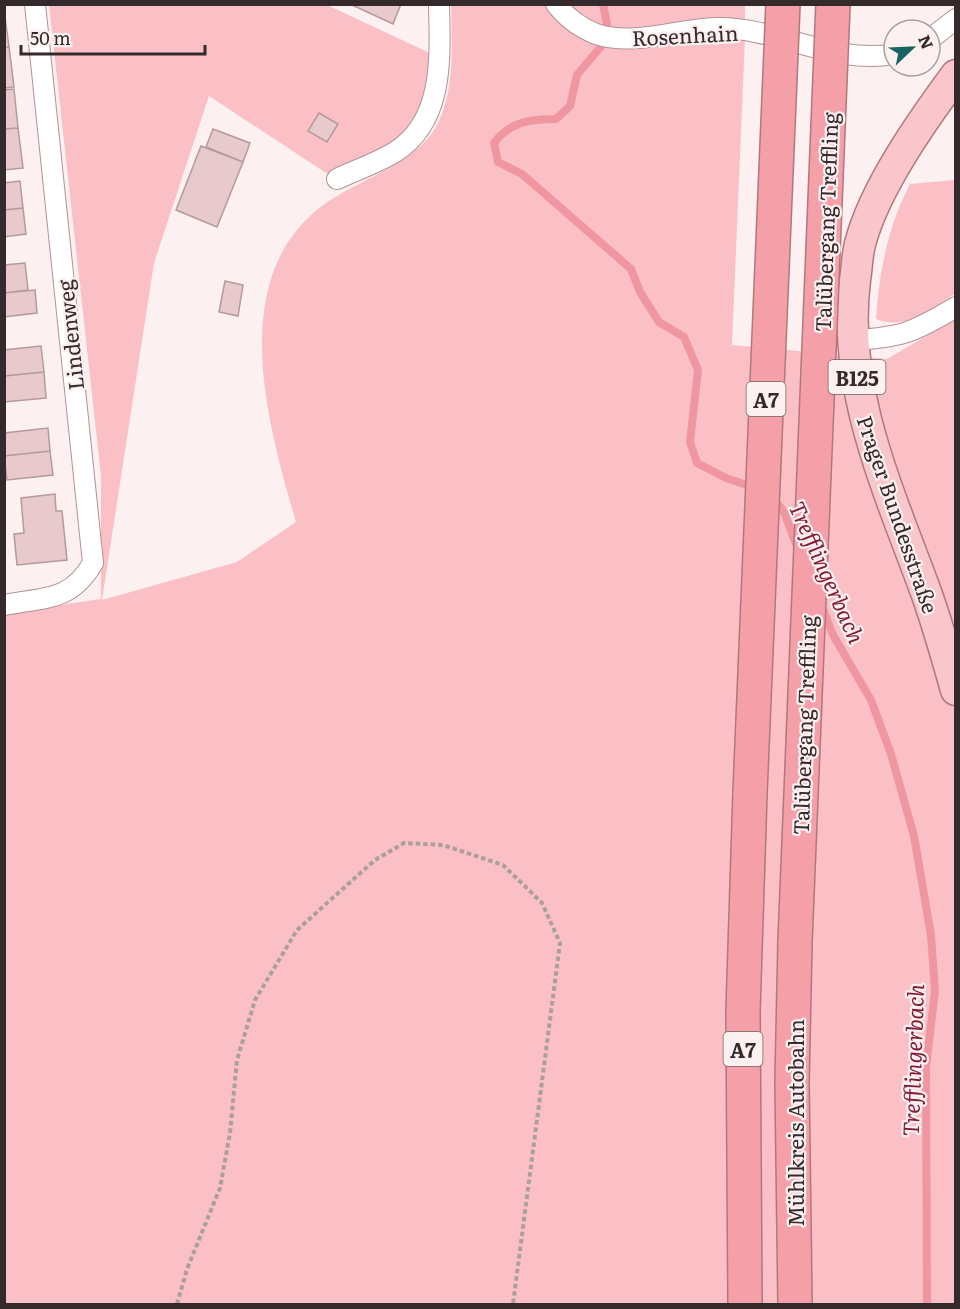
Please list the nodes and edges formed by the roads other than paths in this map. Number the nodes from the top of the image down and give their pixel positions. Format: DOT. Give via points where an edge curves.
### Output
graph roads {
  1 [pos="34,4"];
  2 [pos="439,4"];
  3 [pos="556,4"];
  4 [pos="783,4"];
  5 [pos="833,4"];
  6 [pos="956,19"];
  7 [pos="942,30"];
  8 [pos="882,54"];
  9 [pos="956,75"];
  10 [pos="337,179"];
  11 [pos="956,307"];
  12 [pos="852,340"];
  13 [pos="4,605"];
  14 [pos="956,690"];
  15 [pos="795,942"];
  16 [pos="745,1305"];
  17 [pos="795,1305"];
  1 -- 13 [label="street, Lindenweg" via="93,562 82,582 64,594"];
  2 -- 10 [label="street" via="437,78 424,124 396,152"];
  3 -- 8 [label="street, Rosenhain" via="577,24 597,34 619,38 739,29 852,55"];
  4 -- 16 [label="highway, A7, bridge" via="743,1011"];
  5 -- 15 [label="highway, Talübergang Treffling / A7, bridge"];
  6 -- 7 [label="street"];
  9 -- 12 [label="main road, Prager Bundesstraße / B125" via="879,197 860,244"];
  11 -- 12 [label="street" via="895,338"];
  12 -- 14 [label="main road, Prager Bundesstraße / B125" via="859,394 872,444 928,598"];
  15 -- 17 [label="highway, Mühlkreis Autobahn / A7"];
}
